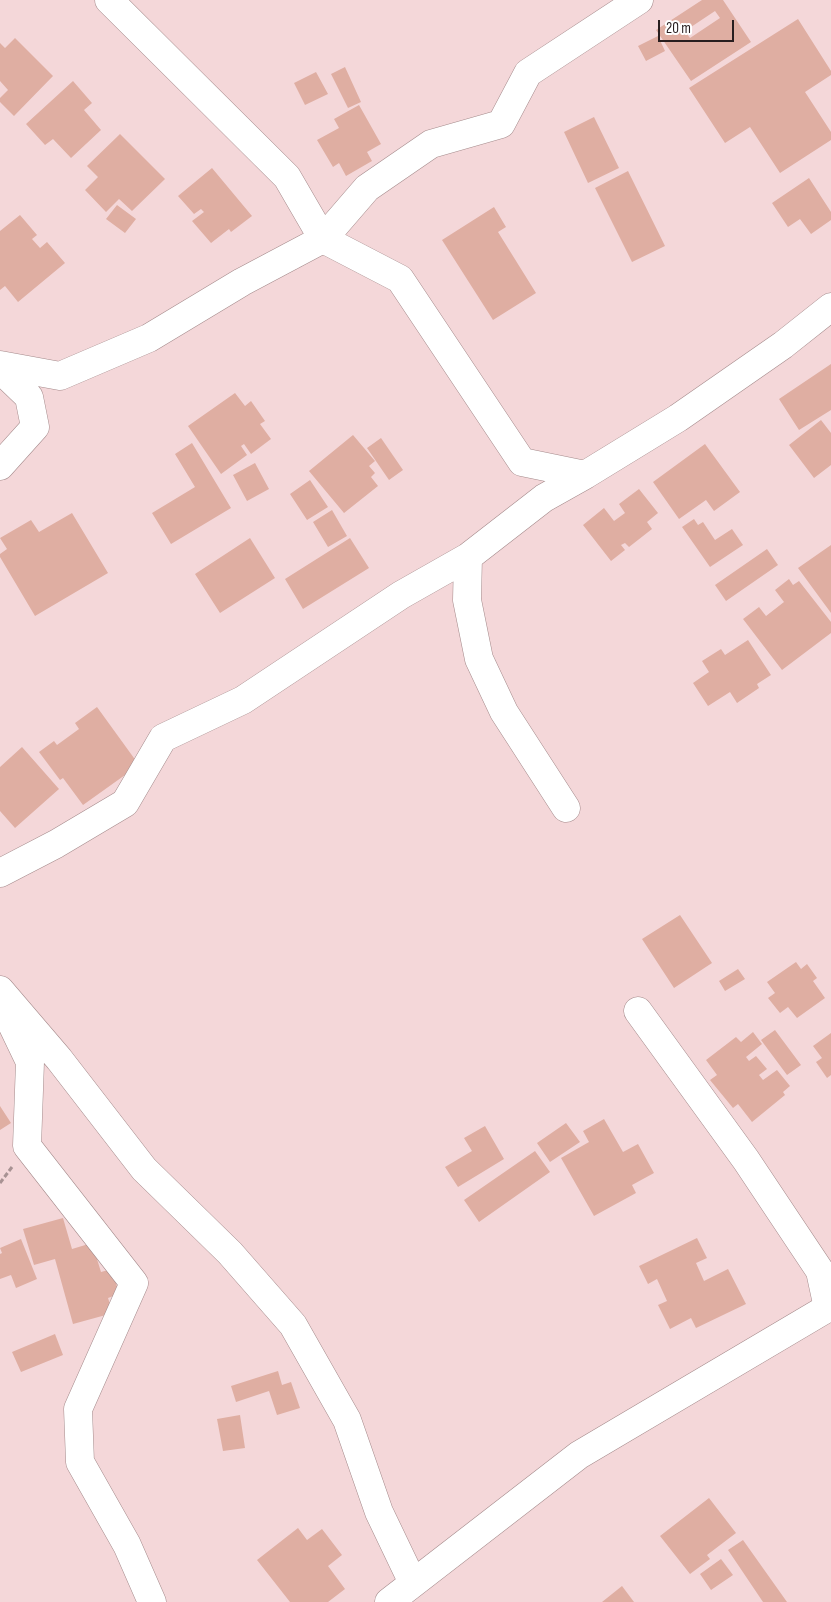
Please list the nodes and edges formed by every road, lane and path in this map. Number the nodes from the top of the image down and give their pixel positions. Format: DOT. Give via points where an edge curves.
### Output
graph roads {
  1 [pos="109,0"];
  2 [pos="639,0"];
  3 [pos="323,239"];
  4 [pos="831,307"];
  5 [pos="0,367"];
  6 [pos="0,466"];
  7 [pos="585,475"];
  8 [pos="468,557"];
  9 [pos="566,808"];
  10 [pos="0,873"];
  11 [pos="0,990"];
  12 [pos="0,998"];
  13 [pos="638,1011"];
  14 [pos="829,1307"];
  15 [pos="413,1583"];
  16 [pos="152,1602"];
  17 [pos="389,1602"];
  1 -- 3 [label="street" via="287,177"];
  2 -- 3 [label="street" via="528,73 500,124 431,144 367,188"];
  3 -- 5 [label="street" via="242,282 150,338 60,376"];
  3 -- 7 [label="street" via="400,279 522,462"];
  4 -- 7 [label="street" via="783,345 678,418"];
  5 -- 6 [label="street" via="29,397 35,427"];
  7 -- 8 [label="street" via="544,498"];
  8 -- 9 [label="street" via="467,600 479,659 504,712"];
  8 -- 10 [label="street" via="401,595 243,700 163,738 125,803"];
  11 -- 15 [label="street" via="59,1059 144,1169 230,1253 293,1325 347,1420 379,1512"];
  12 -- 16 [label="street" via="30,1062 27,1146 134,1283 78,1409 80,1462 127,1545"];
  13 -- 14 [label="street" via="746,1160 820,1272"];
  14 -- 15 [label="street" via="579,1455"];
  15 -- 17 [label="street"];
}
